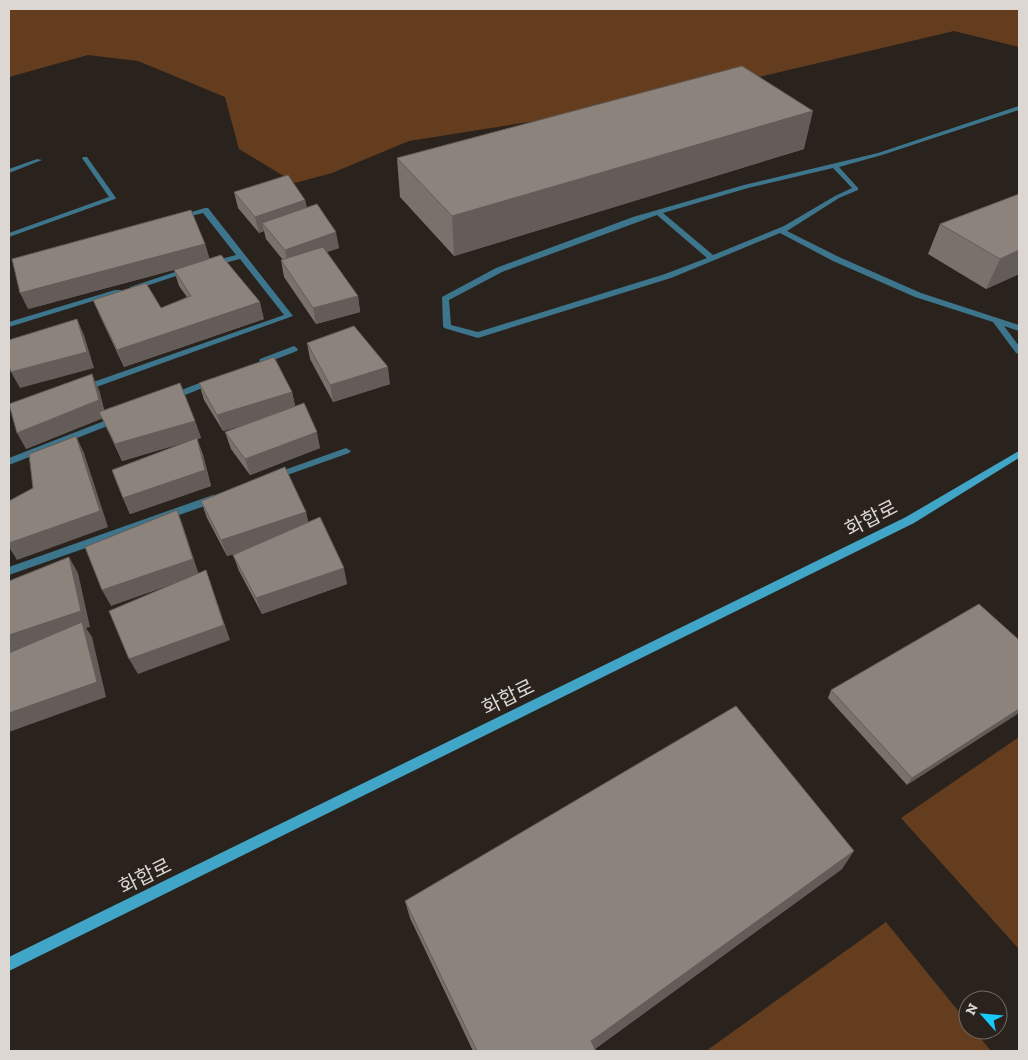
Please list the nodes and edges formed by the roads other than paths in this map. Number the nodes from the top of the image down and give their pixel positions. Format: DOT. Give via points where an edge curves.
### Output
graph roads {
  1 [pos="1019,108"];
  2 [pos="84,158"];
  3 [pos="39,160"];
  4 [pos="834,166"];
  5 [pos="9,171"];
  6 [pos="658,212"];
  7 [pos="167,220"];
  8 [pos="789,226"];
  9 [pos="9,235"];
  10 [pos="240,256"];
  11 [pos="712,258"];
  12 [pos="203,267"];
  13 [pos="194,270"];
  14 [pos="995,320"];
  15 [pos="9,325"];
  16 [pos="1019,328"];
  17 [pos="294,349"];
  18 [pos="1019,350"];
  19 [pos="257,364"];
  20 [pos="220,378"];
  21 [pos="74,392"];
  22 [pos="165,400"];
  23 [pos="128,414"];
  24 [pos="346,451"];
  25 [pos="1019,454"];
  26 [pos="9,462"];
  27 [pos="261,481"];
  28 [pos="224,495"];
  29 [pos="9,571"];
  30 [pos="9,964"];
  1 -- 4 [label="street"];
  2 -- 9 [label="street" via="113,198"];
  3 -- 5 [label="street"];
  4 -- 6 [label="street" via="746,186"];
  4 -- 8 [label="street" via="856,189"];
  6 -- 11 [label="street"];
  6 -- 11 [label="street" via="499,270 445,299 447,326 478,335 668,276"];
  7 -- 10 [label="street" via="205,210"];
  8 -- 11 [label="street"];
  8 -- 14 [label="street" via="782,231 836,259 918,294"];
  10 -- 12 [label="street"];
  10 -- 21 [label="street" via="289,316"];
  13 -- 15 [label="street"];
  14 -- 16 [label="street"];
  14 -- 18 [label="street"];
  17 -- 19 [label="street"];
  20 -- 22 [label="street"];
  23 -- 26 [label="street"];
  24 -- 27 [label="street"];
  25 -- 30 [label="main road, 화합로" via="901,524"];
  28 -- 29 [label="street"];
}
